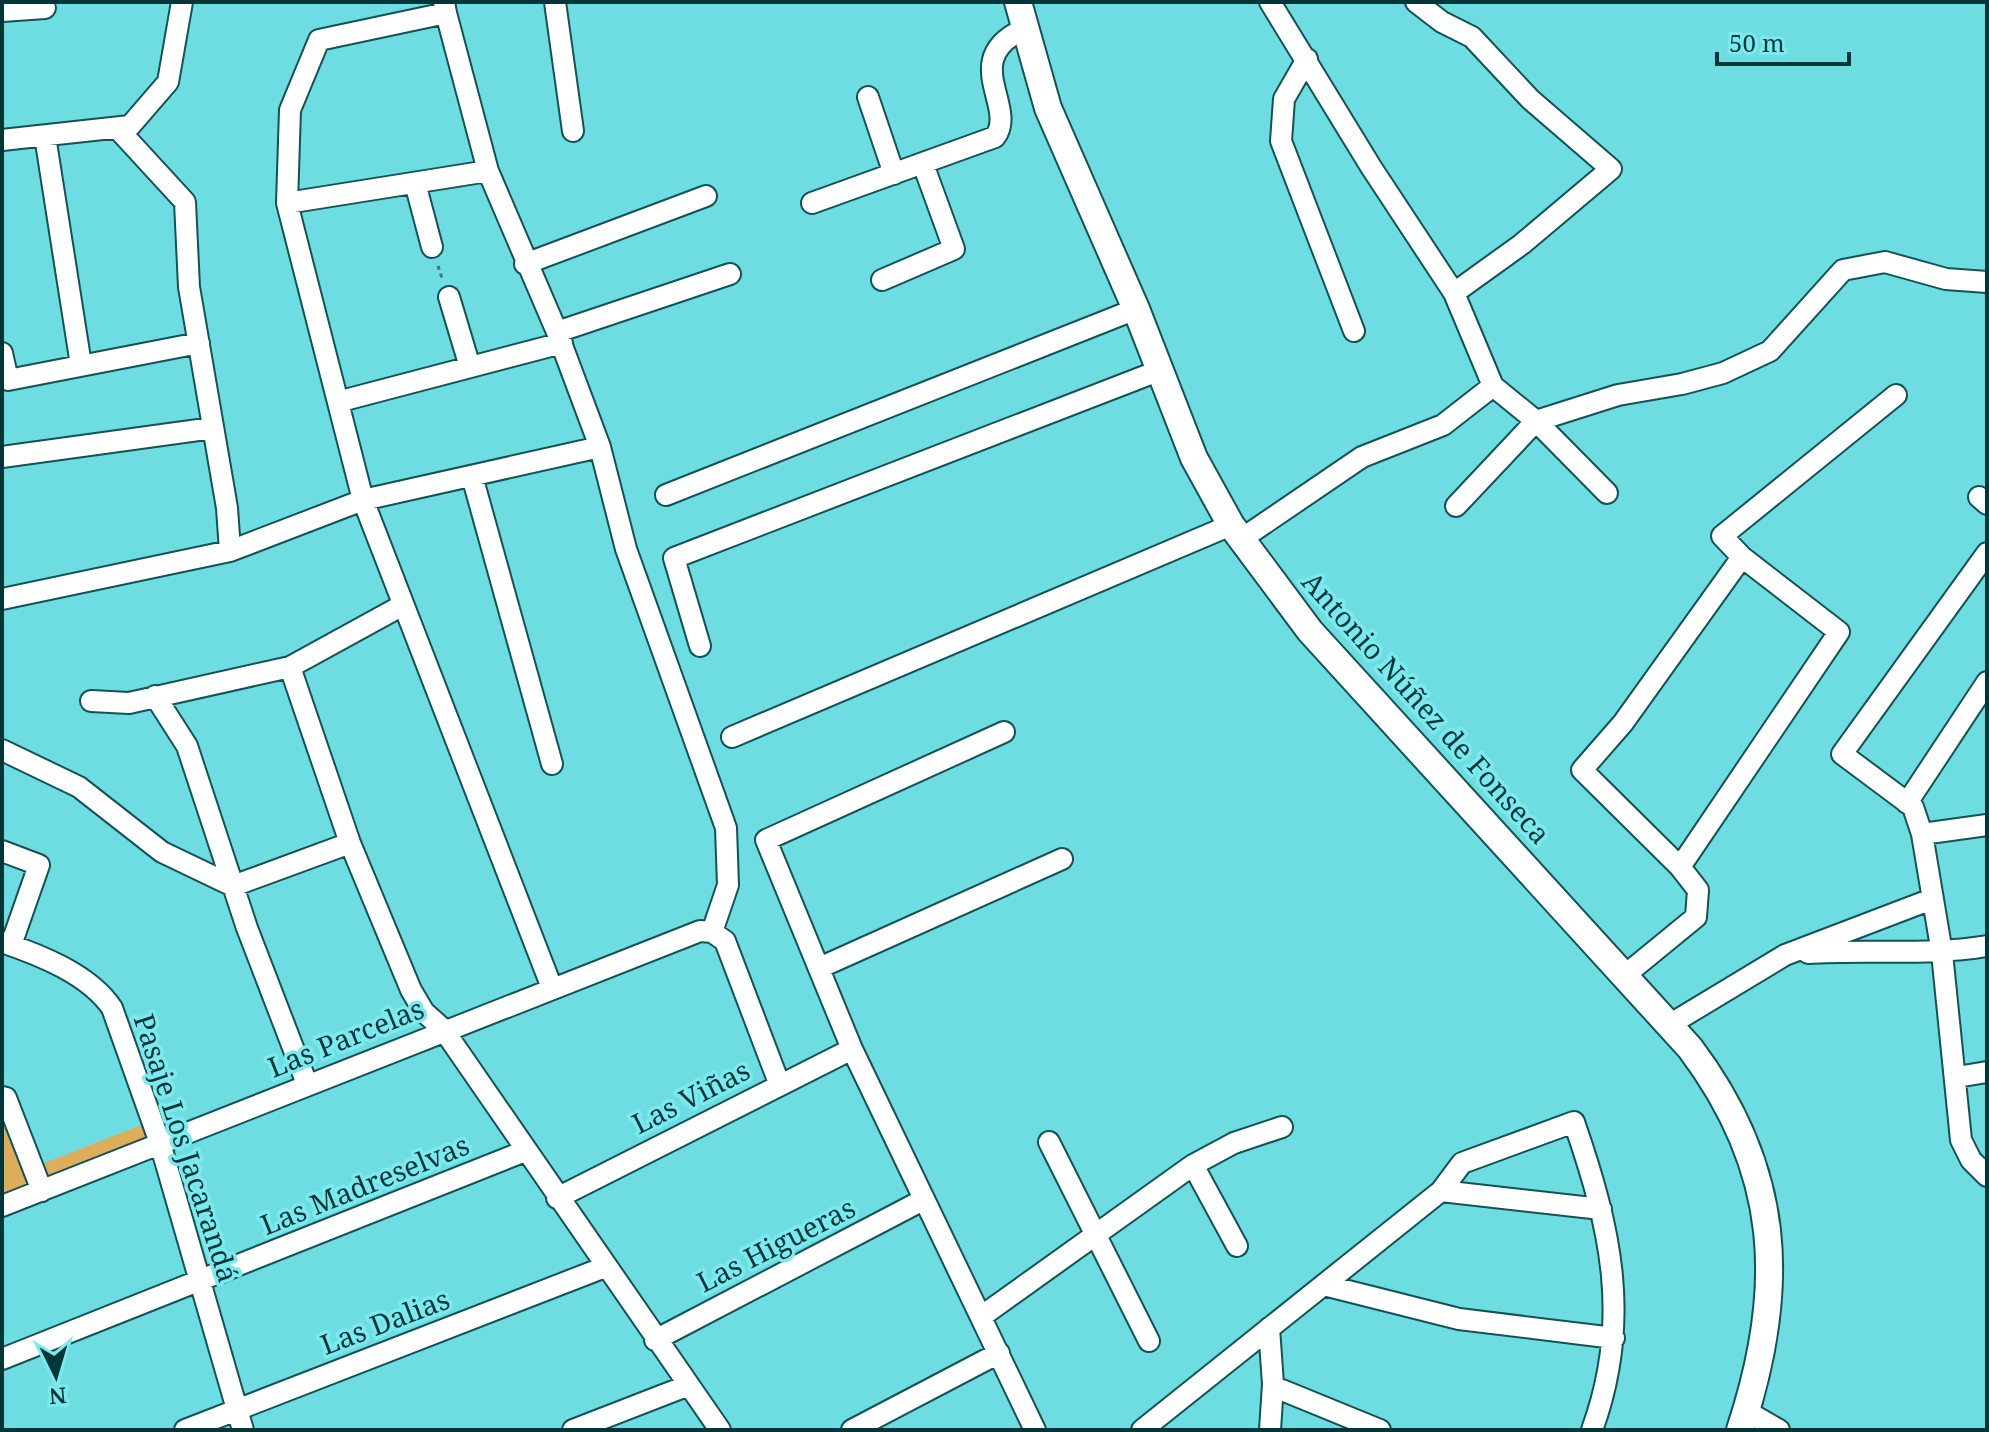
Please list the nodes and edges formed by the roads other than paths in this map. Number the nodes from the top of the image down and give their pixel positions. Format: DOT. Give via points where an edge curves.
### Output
graph roads {
  1 [pos="182,2"];
  2 [pos="555,2"];
  3 [pos="1018,2"];
  4 [pos="1270,2"];
  5 [pos="1416,2"];
  6 [pos="10,7"];
  7 [pos="445,7"];
  8 [pos="45,8"];
  9 [pos="1024,29"];
  10 [pos="1307,59"];
  11 [pos="868,97"];
  12 [pos="117,128"];
  13 [pos="573,131"];
  14 [pos="45,136"];
  15 [pos="2,140"];
  16 [pos="923,164"];
  17 [pos="488,171"];
  18 [pos="894,174"];
  19 [pos="415,183"];
  20 [pos="706,196"];
  21 [pos="287,203"];
  22 [pos="812,203"];
  23 [pos="432,247"];
  24 [pos="525,264"];
  25 [pos="730,274"];
  26 [pos="882,280"];
  27 [pos="1987,282"];
  28 [pos="1454,293"];
  29 [pos="449,297"];
  30 [pos="1136,309"];
  31 [pos="1354,331"];
  32 [pos="559,337"];
  33 [pos="199,343"];
  34 [pos="2,353"];
  35 [pos="81,365"];
  36 [pos="470,367"];
  37 [pos="1158,371"];
  38 [pos="1493,386"];
  39 [pos="1896,395"];
  40 [pos="341,401"];
  41 [pos="1536,421"];
  42 [pos="213,428"];
  43 [pos="600,447"];
  44 [pos="2,457"];
  45 [pos="472,476"];
  46 [pos="1607,493"];
  47 [pos="666,495"];
  48 [pos="363,500"];
  49 [pos="1456,506"];
  50 [pos="1235,533"];
  51 [pos="230,551"];
  52 [pos="1987,553"];
  53 [pos="1742,557"];
  54 [pos="2,599"];
  55 [pos="403,605"];
  56 [pos="700,646"];
  57 [pos="290,667"];
  58 [pos="1987,682"];
  59 [pos="155,696"];
  60 [pos="91,701"];
  61 [pos="1004,732"];
  62 [pos="732,737"];
  63 [pos="2,750"];
  64 [pos="552,764"];
  65 [pos="1907,803"];
  66 [pos="1987,825"];
  67 [pos="1922,834"];
  68 [pos="350,843"];
  69 [pos="2,851"];
  70 [pos="1062,859"];
  71 [pos="1680,867"];
  72 [pos="233,886"];
  73 [pos="1932,899"];
  74 [pos="712,932"];
  75 [pos="6,944"];
  76 [pos="1987,946"];
  77 [pos="1942,953"];
  78 [pos="1785,955"];
  79 [pos="819,968"];
  80 [pos="1624,976"];
  81 [pos="552,988"];
  82 [pos="1669,1025"];
  83 [pos="443,1029"];
  84 [pos="852,1049"];
  85 [pos="1987,1072"];
  86 [pos="1957,1077"];
  87 [pos="779,1083"];
  88 [pos="307,1084"];
  89 [pos="2,1097"];
  90 [pos="1282,1127"];
  91 [pos="1049,1142"];
  92 [pos="160,1143"];
  93 [pos="525,1151"];
  94 [pos="1193,1165"];
  95 [pos="1987,1176"];
  96 [pos="42,1191"];
  97 [pos="1441,1191"];
  98 [pos="557,1198"];
  99 [pos="923,1200"];
  100 [pos="2,1206"];
  101 [pos="1601,1209"];
  102 [pos="1095,1237"];
  103 [pos="1237,1246"];
  104 [pos="605,1267"];
  105 [pos="200,1282"];
  106 [pos="1324,1285"];
  107 [pos="982,1316"];
  108 [pos="1269,1328"];
  109 [pos="1614,1338"];
  110 [pos="655,1340"];
  111 [pos="1149,1341"];
  112 [pos="999,1353"];
  113 [pos="2,1359"];
  114 [pos="689,1385"];
  115 [pos="1282,1390"];
  116 [pos="236,1409"];
  117 [pos="1743,1421"];
  118 [pos="185,1430"];
  119 [pos="243,1430"];
  120 [pos="573,1430"];
  121 [pos="720,1430"];
  122 [pos="852,1430"];
  123 [pos="1035,1430"];
  124 [pos="1142,1430"];
  125 [pos="1270,1430"];
  126 [pos="1380,1430"];
  127 [pos="1592,1430"];
  128 [pos="1779,1430"];
  1 -- 12 [label="street" via="168,82 130,126"];
  2 -- 13 [label="street"];
  3 -- 9 [label="main road, Antonio Núñez de Fonseca"];
  4 -- 10 [label="street"];
  5 -- 28 [label="street" via="1472,37 1530,99 1611,169"];
  6 -- 8 [label="street"];
  7 -- 17 [label="street"];
  7 -- 21 [label="street" via="319,40 290,110"];
  9 -- 16 [label="street" via="999,48 992,68 999,134"];
  9 -- 30 [label="main road, Antonio Núñez de Fonseca" via="1048,108"];
  10 -- 28 [label="street"];
  10 -- 31 [label="street" via="1284,99 1281,141"];
  11 -- 18 [label="street"];
  12 -- 14 [label="street"];
  12 -- 33 [label="street" via="185,202 189,287"];
  14 -- 15 [label="street"];
  14 -- 35 [label="street"];
  16 -- 18 [label="street"];
  16 -- 26 [label="street" via="954,249"];
  17 -- 19 [label="street"];
  17 -- 24 [label="street"];
  18 -- 22 [label="street"];
  19 -- 21 [label="street"];
  19 -- 23 [label="street"];
  20 -- 24 [label="street"];
  21 -- 40 [label="street"];
  24 -- 32 [label="street"];
  25 -- 32 [label="street"];
  27 -- 41 [label="street" via="1946,279 1885,262 1843,270 1789,333 1750,362"];
  28 -- 38 [label="street"];
  29 -- 36 [label="street"];
  30 -- 37 [label="main road, Antonio Núñez de Fonseca"];
  30 -- 47 [label="street"];
  32 -- 36 [label="street"];
  32 -- 43 [label="street"];
  33 -- 35 [label="street"];
  33 -- 42 [label="street"];
  34 -- 35 [label="street" via="8,380"];
  36 -- 40 [label="street"];
  37 -- 50 [label="main road, Antonio Núñez de Fonseca" via="1194,458"];
  37 -- 56 [label="street" via="674,558"];
  38 -- 41 [label="street"];
  38 -- 50 [label="street" via="1443,425 1362,457"];
  39 -- 53 [label="street" via="1722,536"];
  40 -- 48 [label="street"];
  41 -- 46 [label="street"];
  41 -- 49 [label="street"];
  42 -- 44 [label="street"];
  42 -- 51 [label="street"];
  43 -- 45 [label="street"];
  43 -- 74 [label="street" via="626,549 726,828 728,885"];
  45 -- 48 [label="street"];
  45 -- 64 [label="street"];
  48 -- 51 [label="street"];
  48 -- 55 [label="street"];
  50 -- 62 [label="street"];
  50 -- 80 [label="main road, Antonio Núñez de Fonseca" via="1310,631"];
  51 -- 54 [label="street"];
  52 -- 65 [label="street" via="1842,754"];
  53 -- 71 [label="street" via="1623,723 1582,770"];
  53 -- 71 [label="street" via="1839,632"];
  55 -- 57 [label="street"];
  55 -- 81 [label="street"];
  57 -- 59 [label="street"];
  57 -- 68 [label="street"];
  58 -- 65 [label="street"];
  59 -- 60 [label="street" via="129,703"];
  59 -- 72 [label="street" via="187,746"];
  61 -- 79 [label="street" via="766,840"];
  63 -- 72 [label="street" via="79,787 162,852"];
  65 -- 67 [label="street"];
  66 -- 67 [label="street"];
  67 -- 73 [label="street"];
  68 -- 72 [label="street"];
  68 -- 83 [label="street" via="411,990"];
  69 -- 75 [label="street" via="39,865"];
  70 -- 79 [label="street"];
  71 -- 80 [label="street" via="1698,890 1696,917"];
  72 -- 88 [label="street"];
  73 -- 77 [label="street"];
  73 -- 78 [label="street"];
  74 -- 81 [label="street, Las Parcelas" via="694,932"];
  74 -- 87 [label="street" via="728,948"];
  75 -- 92 [label="street, Pasaje Los Jacarandá" via="81,978 106,999"];
  76 -- 77 [label="street"];
  77 -- 78 [label="street" via="1866,949"];
  77 -- 86 [label="street"];
  78 -- 82 [label="street"];
  79 -- 84 [label="street"];
  80 -- 82 [label="main road, Antonio Núñez de Fonseca"];
  81 -- 83 [label="street, Las Parcelas"];
  82 -- 117 [label="main road, Antonio Núñez de Fonseca" via="1731,1110 1750,1151 1765,1209 1771,1299"];
  83 -- 88 [label="street, Las Parcelas"];
  83 -- 93 [label="street"];
  84 -- 87 [label="street, Las Viñas"];
  84 -- 99 [label="street"];
  85 -- 86 [label="street"];
  86 -- 95 [label="street" via="1961,1140"];
  87 -- 98 [label="street, Las Viñas"];
  88 -- 92 [label="street, Las Parcelas"];
  89 -- 96 [label="street"];
  90 -- 94 [label="street" via="1234,1143"];
  91 -- 102 [label="street"];
  92 -- 96 [label="street, Las Parcelas"];
  92 -- 105 [label="street, Pasaje Los Jacarandá"];
  93 -- 98 [label="street"];
  93 -- 105 [label="street, Las Madreselvas"];
  94 -- 102 [label="street"];
  94 -- 103 [label="street"];
  96 -- 100 [label="street, Las Parcelas"];
  97 -- 101 [label="street"];
  97 -- 101 [label="street" via="1462,1163 1574,1122"];
  97 -- 106 [label="street"];
  98 -- 104 [label="street"];
  99 -- 107 [label="street"];
  99 -- 110 [label="street, Las Higueras"];
  101 -- 109 [label="street" via="1612,1261"];
  102 -- 107 [label="street"];
  102 -- 111 [label="street"];
  104 -- 110 [label="street"];
  104 -- 116 [label="street, Las Dalias"];
  105 -- 113 [label="street, Las Madreselvas"];
  105 -- 116 [label="street, Pasaje Los Jacarandá"];
  106 -- 108 [label="street"];
  106 -- 109 [label="street" via="1459,1319"];
  107 -- 112 [label="street"];
  108 -- 124 [label="street"];
  108 -- 125 [label="street"];
  109 -- 127 [label="street"];
  110 -- 114 [label="street"];
  112 -- 122 [label="street"];
  112 -- 123 [label="street"];
  114 -- 120 [label="street"];
  114 -- 121 [label="street"];
  115 -- 126 [label="street"];
  116 -- 118 [label="street, Las Dalias"];
  116 -- 119 [label="street, Pasaje Los Jacarandá"];
  117 -- 128 [label="street"];
}
